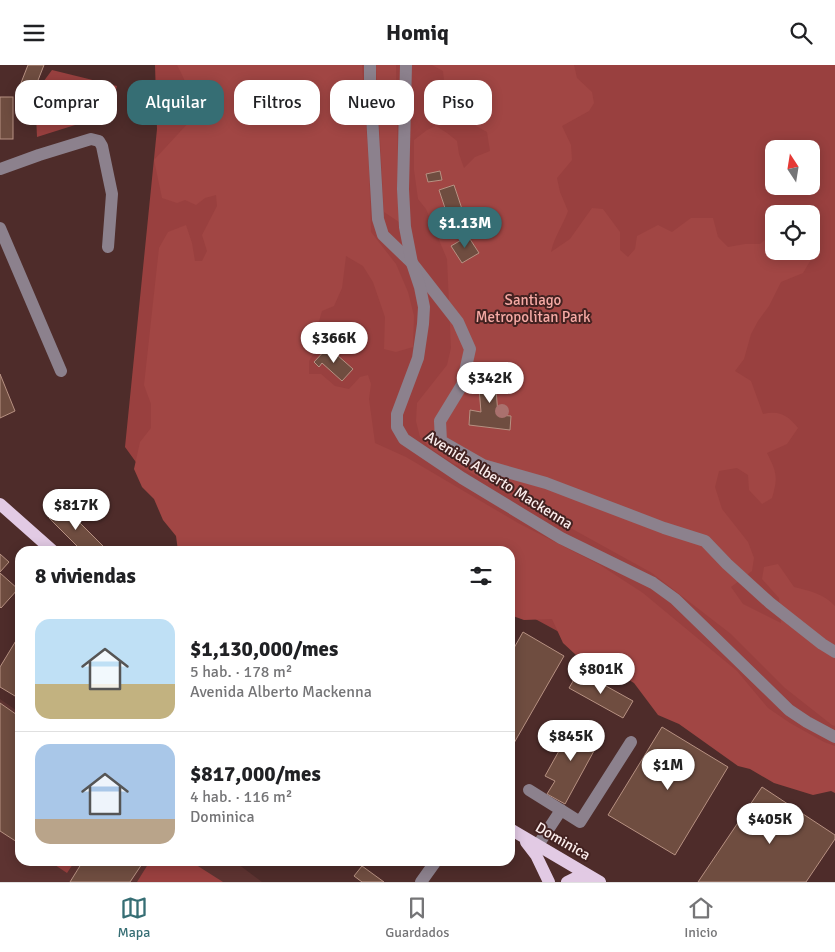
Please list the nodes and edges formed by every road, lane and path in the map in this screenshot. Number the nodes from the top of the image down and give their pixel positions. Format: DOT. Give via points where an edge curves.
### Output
graph roads {
  1 [pos="370,65"];
  2 [pos="406,65"];
  3 [pos="0,169"];
  4 [pos="0,228"];
  5 [pos="108,247"];
  6 [pos="412,263"];
  7 [pos="61,371"];
  8 [pos="0,503"];
  9 [pos="47,546"];
  10 [pos="835,652"];
  11 [pos="835,737"];
  12 [pos="631,742"];
  13 [pos="529,790"];
  14 [pos="561,810"];
  15 [pos="515,833"];
  16 [pos="515,833"];
  17 [pos="538,845"];
  18 [pos="432,866"];
  19 [pos="598,881"];
  20 [pos="421,882"];
  21 [pos="549,882"];
  22 [pos="567,882"];
  1 -- 6 [label="street" via="378,219 383,235"];
  2 -- 6 [label="street, Avenida Alberto Mackenna" via="403,189 405,227"];
  3 -- 5 [label="street" via="91,139 99,141 112,193"];
  4 -- 7 [label="street"];
  6 -- 10 [label="street" via="458,322 470,349 462,385 440,421 441,441 482,465 546,483 705,541 770,603"];
  6 -- 11 [label="street, Avenida Alberto Mackenna" via="424,307 418,358 397,414 397,427 404,439 561,538 664,590 789,710"];
  8 -- 9 [label="main road"];
  12 -- 14 [label="street" via="580,822"];
  13 -- 14 [label="street"];
  14 -- 17 [label="street"];
  15 -- 17 [label="main road, Dominica"];
  16 -- 21 [label="main road" via="536,855"];
  17 -- 19 [label="main road, Dominica"];
  18 -- 20 [label="street"];
  19 -- 22 [label="main road" via="577,877"];
}
